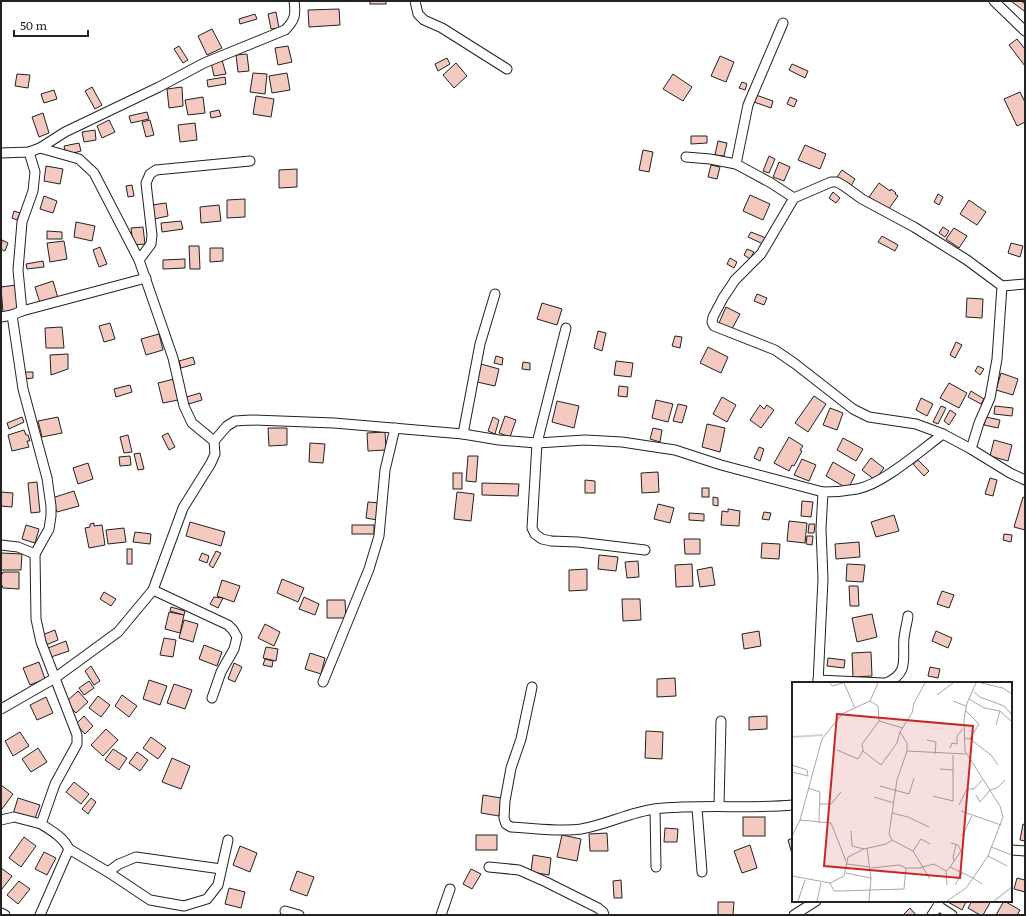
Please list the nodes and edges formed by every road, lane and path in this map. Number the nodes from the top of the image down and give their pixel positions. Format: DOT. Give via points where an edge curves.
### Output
graph roads {
  1 [pos="294,1"];
  2 [pos="415,1"];
  3 [pos="994,1"];
  4 [pos="783,23"];
  5 [pos="1025,31"];
  6 [pos="506,69"];
  7 [pos="40,148"];
  8 [pos="29,152"];
  9 [pos="1,153"];
  10 [pos="686,157"];
  11 [pos="250,161"];
  12 [pos="736,164"];
  13 [pos="794,198"];
  14 [pos="139,260"];
  15 [pos="146,278"];
  16 [pos="1025,284"];
  17 [pos="1002,286"];
  18 [pos="495,294"];
  19 [pos="22,311"];
  20 [pos="12,315"];
  21 [pos="1,317"];
  22 [pos="566,328"];
  23 [pos="395,428"];
  24 [pos="463,434"];
  25 [pos="943,434"];
  26 [pos="214,441"];
  27 [pos="537,443"];
  28 [pos="971,448"];
  29 [pos="1025,480"];
  30 [pos="823,492"];
  31 [pos="1,545"];
  32 [pos="645,550"];
  33 [pos="35,554"];
  34 [pos="153,590"];
  35 [pos="908,616"];
  36 [pos="55,678"];
  37 [pos="324,682"];
  38 [pos="818,682"];
  39 [pos="888,682"];
  40 [pos="532,687"];
  41 [pos="212,698"];
  42 [pos="1,709"];
  43 [pos="721,721"];
  44 [pos="792,805"];
  45 [pos="719,806"];
  46 [pos="697,808"];
  47 [pos="655,809"];
  48 [pos="1,820"];
  49 [pos="41,824"];
  50 [pos="228,840"];
  51 [pos="69,848"];
  52 [pos="1012,850"];
  53 [pos="1025,851"];
  54 [pos="489,867"];
  55 [pos="656,867"];
  56 [pos="220,869"];
  57 [pos="108,872"];
  58 [pos="702,872"];
  59 [pos="450,889"];
  60 [pos="814,902"];
  61 [pos="938,904"];
  62 [pos="284,911"];
  63 [pos="1,913"];
  64 [pos="5,915"];
  65 [pos="40,915"];
  66 [pos="299,915"];
  67 [pos="441,915"];
  68 [pos="604,915"];
  69 [pos="794,915"];
  70 [pos="932,915"];
  71 [pos="952,915"];
  1 -- 7 [label="street" via="296,11 293,22 286,30 204,63 65,132"];
  2 -- 6 [label="street" via="418,14 424,20 442,28"];
  3 -- 5 [label="street"];
  4 -- 12 [label="street" via="748,105"];
  7 -- 8 [label="street"];
  7 -- 14 [label="street" via="79,159 94,173"];
  8 -- 9 [label="street"];
  8 -- 19 [label="street" via="35,172 33,191 22,222 18,270"];
  10 -- 12 [label="street"];
  11 -- 14 [label="street" via="156,170 150,174 146,183 151,244"];
  12 -- 13 [label="street"];
  13 -- 17 [label="street" via="831,182 837,182 961,256"];
  13 -- 25 [label="street" via="762,254 735,280 723,298 713,317 714,326 775,350 853,409 869,417 916,424"];
  14 -- 15 [label="street"];
  15 -- 19 [label="street"];
  15 -- 26 [label="street" via="173,358 184,406 192,423"];
  16 -- 17 [label="street"];
  17 -- 28 [label="street" via="997,359 990,398"];
  18 -- 24 [label="street" via="480,344"];
  19 -- 20 [label="street"];
  20 -- 21 [label="street"];
  20 -- 33 [label="street" via="23,389 47,478 51,506 49,529"];
  22 -- 27 [label="street"];
  23 -- 24 [label="street"];
  23 -- 26 [label="street" via="334,423 235,421"];
  23 -- 37 [label="street" via="385,470 380,536"];
  24 -- 27 [label="street"];
  25 -- 28 [label="street"];
  25 -- 30 [label="street" via="874,484 857,489"];
  26 -- 34 [label="street" via="215,454 183,508"];
  27 -- 30 [label="street" via="586,440 622,442 675,450"];
  27 -- 32 [label="street" via="532,528 535,534 551,541"];
  28 -- 29 [label="street"];
  30 -- 38 [label="street" via="823,579"];
  31 -- 33 [label="street" via="18,547"];
  33 -- 36 [label="street" via="36,619 41,642"];
  34 -- 36 [label="street" via="118,632"];
  34 -- 41 [label="street" via="233,630 237,638 234,649 221,672"];
  35 -- 39 [label="street" via="901,672 896,679"];
  36 -- 42 [label="street"];
  36 -- 49 [label="street" via="77,735 77,744 55,784"];
  40 -- 47 [label="street" via="521,739 511,768 504,818 506,824 511,827 582,829"];
  43 -- 45 [label="street"];
  44 -- 45 [label="street"];
  45 -- 46 [label="street"];
  46 -- 47 [label="street"];
  46 -- 58 [label="street"];
  47 -- 55 [label="street"];
  48 -- 49 [label="street" via="14,817"];
  49 -- 51 [label="street"];
  50 -- 56 [label="street"];
  51 -- 57 [label="street"];
  51 -- 65 [label="street"];
  52 -- 53 [label="street"];
  54 -- 68 [label="street" via="519,870 598,908"];
  56 -- 57 [label="street" via="136,857"];
  56 -- 57 [label="street" via="218,885 207,899 184,906 150,900"];
  59 -- 67 [label="street"];
  60 -- 69 [label="street"];
  61 -- 70 [label="street"];
  61 -- 71 [label="street"];
  62 -- 66 [label="street"];
  63 -- 64 [label="street"];
}
